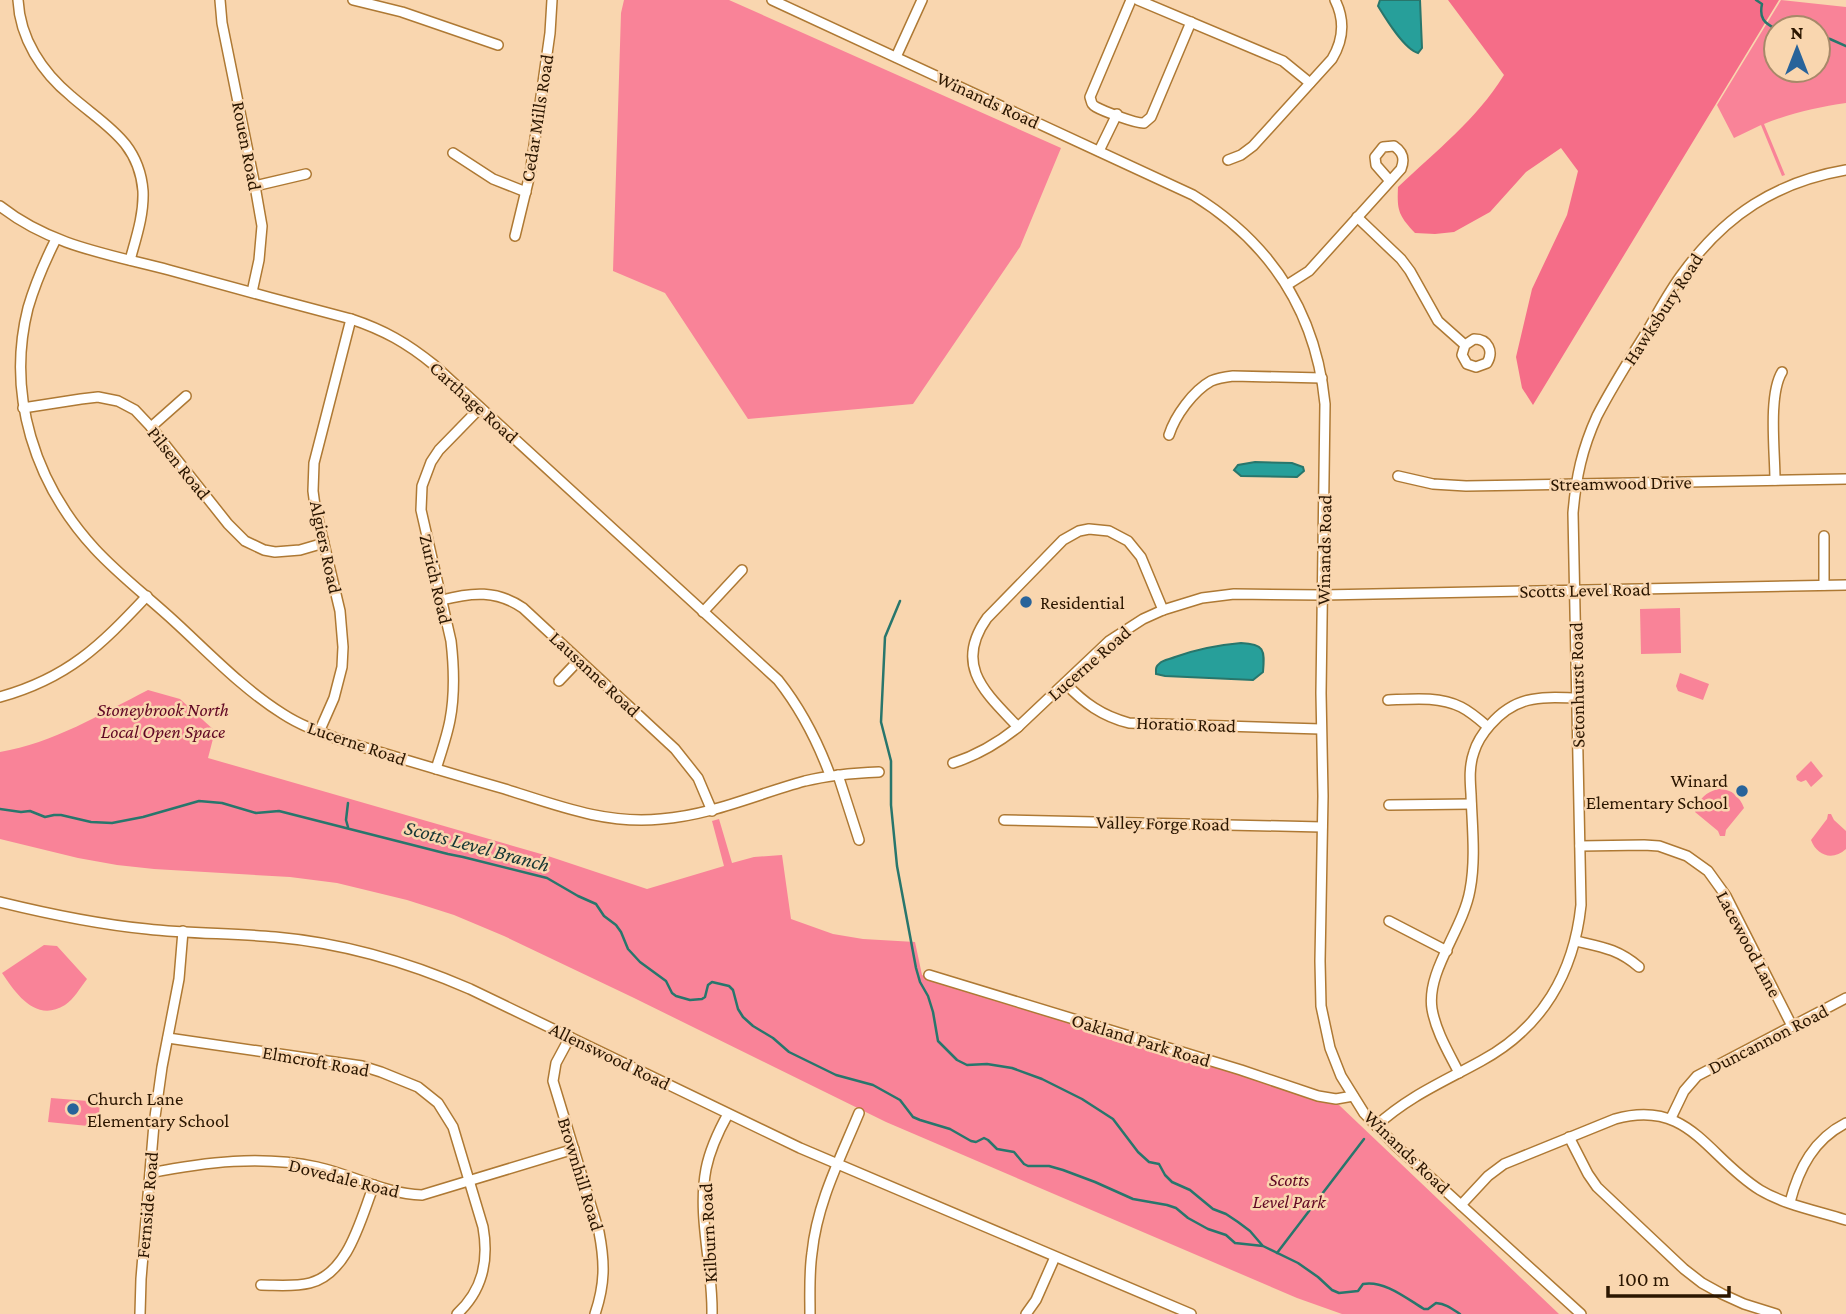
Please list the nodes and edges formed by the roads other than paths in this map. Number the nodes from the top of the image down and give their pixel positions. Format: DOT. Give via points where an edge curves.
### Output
graph roads {
  1 [pos="18,0"];
  2 [pos="219,0"];
  3 [pos="353,0"];
  4 [pos="552,0"];
  5 [pos="772,0"];
  6 [pos="922,0"];
  7 [pos="1131,0"];
  8 [pos="1138,0"];
  9 [pos="1335,0"];
  10 [pos="1191,22"];
  11 [pos="498,45"];
  12 [pos="896,57"];
  13 [pos="1310,83"];
  14 [pos="1117,114"];
  15 [pos="1099,151"];
  16 [pos="453,153"];
  17 [pos="1228,160"];
  18 [pos="1846,170"];
  19 [pos="306,174"];
  20 [pos="1390,181"];
  21 [pos="255,186"];
  22 [pos="526,192"];
  23 [pos="0,206"];
  24 [pos="1357,217"];
  25 [pos="515,236"];
  26 [pos="56,239"];
  27 [pos="130,260"];
  28 [pos="1287,285"];
  29 [pos="252,292"];
  30 [pos="351,319"];
  31 [pos="1465,345"];
  32 [pos="1782,372"];
  33 [pos="1322,377"];
  34 [pos="186,396"];
  35 [pos="23,408"];
  36 [pos="480,408"];
  37 [pos="151,426"];
  38 [pos="1169,435"];
  39 [pos="1398,476"];
  40 [pos="1846,479"];
  41 [pos="1775,480"];
  42 [pos="1575,484"];
  43 [pos="1824,536"];
  44 [pos="324,543"];
  45 [pos="742,570"];
  46 [pos="1824,585"];
  47 [pos="1846,585"];
  48 [pos="1574,590"];
  49 [pos="1323,595"];
  50 [pos="147,596"];
  51 [pos="442,600"];
  52 [pos="1163,610"];
  53 [pos="703,612"];
  54 [pos="579,660"];
  55 [pos="559,681"];
  56 [pos="1065,683"];
  57 [pos="0,697"];
  58 [pos="1577,698"];
  59 [pos="1388,700"];
  60 [pos="1018,727"];
  61 [pos="1488,727"];
  62 [pos="1321,729"];
  63 [pos="319,732"];
  64 [pos="953,763"];
  65 [pos="436,769"];
  66 [pos="879,772"];
  67 [pos="834,775"];
  68 [pos="1471,804"];
  69 [pos="1389,805"];
  70 [pos="712,811"];
  71 [pos="1004,820"];
  72 [pos="1322,827"];
  73 [pos="859,839"];
  74 [pos="1580,846"];
  75 [pos="0,902"];
  76 [pos="1389,921"];
  77 [pos="183,931"];
  78 [pos="1576,941"];
  79 [pos="1447,950"];
  80 [pos="1639,967"];
  81 [pos="929,975"];
  82 [pos="1846,998"];
  83 [pos="1792,1026"];
  84 [pos="570,1037"];
  85 [pos="168,1038"];
  86 [pos="1459,1073"];
  87 [pos="1353,1096"];
  88 [pos="859,1113"];
  89 [pos="728,1114"];
  90 [pos="1671,1118"];
  91 [pos="1846,1123"];
  92 [pos="1376,1126"];
  93 [pos="1569,1137"];
  94 [pos="574,1149"];
  95 [pos="838,1164"];
  96 [pos="150,1172"];
  97 [pos="469,1182"];
  98 [pos="374,1185"];
  99 [pos="1790,1202"];
  100 [pos="1461,1205"];
  101 [pos="1846,1220"];
  102 [pos="1055,1257"];
  103 [pos="261,1285"];
  104 [pos="1186,1313"];
  105 [pos="140,1314"];
  106 [pos="457,1314"];
  107 [pos="595,1314"];
  108 [pos="712,1314"];
  109 [pos="810,1314"];
  110 [pos="1026,1314"];
  111 [pos="1581,1314"];
  112 [pos="1776,1314"];
  1 -- 27 [label="street" via="26,37 43,67 119,134 137,164 142,205"];
  2 -- 21 [label="street, Rouen Road"];
  3 -- 11 [label="street"];
  4 -- 22 [label="street, Cedar Mills Road"];
  5 -- 12 [label="street, Winands Road"];
  6 -- 12 [label="street"];
  7 -- 14 [label="street" via="1090,97 1097,107"];
  8 -- 10 [label="street"];
  9 -- 13 [label="street" via="1342,20 1340,43"];
  10 -- 13 [label="street" via="1283,61"];
  10 -- 14 [label="street" via="1151,117 1140,124"];
  12 -- 15 [label="street, Winands Road"];
  13 -- 17 [label="street" via="1253,146"];
  14 -- 15 [label="street"];
  15 -- 28 [label="street, Winands Road" via="1193,195 1224,215 1254,242"];
  16 -- 22 [label="street" via="493,179"];
  18 -- 42 [label="street, Hawksbury Road" via="1809,178 1769,195 1731,219 1697,254 1597,415"];
  19 -- 21 [label="street"];
  20 -- 24 [label="street"];
  21 -- 29 [label="street, Rouen Road" via="261,226"];
  22 -- 25 [label="street, Cedar Mills Road"];
  23 -- 26 [label="street, Carthage Road"];
  24 -- 28 [label="street" via="1308,271"];
  24 -- 31 [label="street" via="1401,259 1438,321"];
  26 -- 27 [label="street, Carthage Road"];
  26 -- 35 [label="street, Lucerne Road" via="28,309 21,360"];
  27 -- 29 [label="street, Carthage Road"];
  28 -- 33 [label="street, Winands Road" via="1311,335"];
  29 -- 30 [label="street, Carthage Road"];
  30 -- 36 [label="street, Carthage Road" via="402,341"];
  30 -- 44 [label="street, Algiers Road" via="314,463 313,491"];
  32 -- 41 [label="street" via="1773,399"];
  33 -- 38 [label="street" via="1221,377 1204,386 1182,408"];
  33 -- 49 [label="street, Winands Road"];
  34 -- 37 [label="street"];
  35 -- 37 [label="street, Pilsen Road" via="81,398 109,399 128,405"];
  35 -- 50 [label="street, Lucerne Road" via="39,463 67,515 96,550"];
  36 -- 51 [label="street, Zurich Road" via="439,450 422,486 421,510"];
  36 -- 53 [label="street, Carthage Road"];
  37 -- 44 [label="street, Pilsen Road" via="245,541 275,552"];
  39 -- 42 [label="street, Streamwood Drive" via="1465,486"];
  40 -- 41 [label="street, Streamwood Drive"];
  41 -- 42 [label="street, Streamwood Drive"];
  42 -- 48 [label="street, Setonhurst Road"];
  43 -- 46 [label="street"];
  44 -- 63 [label="street, Algiers Road" via="344,647 334,698"];
  45 -- 53 [label="street"];
  46 -- 47 [label="street, Scotts Level Road"];
  46 -- 48 [label="street, Scotts Level Road"];
  48 -- 49 [label="street, Scotts Level Road"];
  48 -- 58 [label="street, Setonhurst Road"];
  49 -- 52 [label="street, Lucerne Road" via="1234,594"];
  49 -- 62 [label="street, Winands Road"];
  50 -- 57 [label="street" via="111,635 75,663 38,684"];
  50 -- 63 [label="street, Lucerne Road" via="246,687 283,714"];
  51 -- 54 [label="street, Lausanne Road" via="478,593 512,601"];
  51 -- 65 [label="street, Zurich Road" via="452,650 453,690 450,722"];
  52 -- 56 [label="street, Lucerne Road" via="1109,641"];
  52 -- 60 [label="street" via="1141,557 1128,541 1100,529 1079,531 1063,540 987,618 976,637 973,658 979,684"];
  53 -- 67 [label="street, Carthage Road" via="790,696"];
  54 -- 55 [label="street"];
  54 -- 70 [label="street, Lausanne Road" via="675,748 698,778"];
  56 -- 60 [label="street, Lucerne Road"];
  56 -- 62 [label="street, Horatio Road" via="1089,706 1129,723"];
  58 -- 61 [label="street" via="1520,702"];
  58 -- 74 [label="street, Setonhurst Road"];
  59 -- 61 [label="street" via="1447,702"];
  60 -- 64 [label="street, Lucerne Road" via="984,751"];
  61 -- 68 [label="street" via="1471,761"];
  62 -- 72 [label="street, Winands Road"];
  63 -- 65 [label="street, Lucerne Road"];
  65 -- 70 [label="street, Lucerne Road" via="620,820 659,820"];
  66 -- 67 [label="street, Lucerne Road"];
  67 -- 70 [label="street, Lucerne Road"];
  67 -- 73 [label="street, Carthage Road"];
  68 -- 69 [label="street"];
  68 -- 79 [label="street" via="1471,888"];
  71 -- 72 [label="street, Valley Forge Road"];
  72 -- 87 [label="street, Winands Road" via="1321,1006 1335,1062"];
  74 -- 78 [label="street, Setonhurst Road"];
  74 -- 83 [label="street, Lacewood Lane" via="1659,846 1687,856 1708,871 1726,896"];
  75 -- 77 [label="street, Allenswood Road" via="86,922"];
  76 -- 79 [label="street"];
  77 -- 84 [label="street, Allenswood Road" via="295,939 373,954 437,975"];
  77 -- 85 [label="street, Fernside Road"];
  78 -- 80 [label="street" via="1616,951"];
  78 -- 86 [label="street, Setonhurst Road" via="1559,983 1534,1019 1499,1050"];
  79 -- 86 [label="street" via="1433,983 1432,1008"];
  81 -- 87 [label="street, Oakland Park Road" via="1318,1096"];
  82 -- 83 [label="street, Duncannon Road"];
  83 -- 90 [label="street, Duncannon Road" via="1697,1076"];
  84 -- 89 [label="street, Allenswood Road"];
  84 -- 94 [label="street, Brownhill Road" via="556,1063 553,1081"];
  85 -- 96 [label="street, Fernside Road"];
  85 -- 97 [label="street, Elmcroft Road" via="362,1066 418,1087 438,1103 449,1120"];
  86 -- 92 [label="street, Setonhurst Road" via="1420,1093"];
  87 -- 92 [label="street, Winands Road"];
  88 -- 95 [label="street"];
  89 -- 95 [label="street, Allenswood Road"];
  89 -- 108 [label="street, Kilburn Road" via="710,1153 704,1189"];
  90 -- 93 [label="street" via="1630,1115"];
  90 -- 99 [label="street" via="1751,1184"];
  91 -- 99 [label="street" via="1812,1151"];
  92 -- 100 [label="street, Winands Road"];
  93 -- 100 [label="street" via="1495,1169"];
  93 -- 112 [label="street" via="1597,1187 1684,1269 1722,1294"];
  94 -- 97 [label="street, Dovedale Road"];
  94 -- 107 [label="street, Brownhill Road" via="603,1251 603,1285"];
  95 -- 102 [label="street, Allenswood Road"];
  95 -- 109 [label="street" via="826,1191 811,1254"];
  96 -- 98 [label="street, Dovedale Road" via="218,1161 265,1160 318,1167"];
  96 -- 105 [label="street, Fernside Road"];
  97 -- 98 [label="street, Dovedale Road" via="422,1195"];
  97 -- 106 [label="street, Elmcroft Road" via="483,1227 486,1257 479,1284"];
  98 -- 103 [label="street" via="352,1243 330,1273 311,1283"];
  99 -- 101 [label="street"];
  100 -- 111 [label="street, Winands Road"];
  102 -- 104 [label="street, Allenswood Road"];
  102 -- 110 [label="street"];
}
